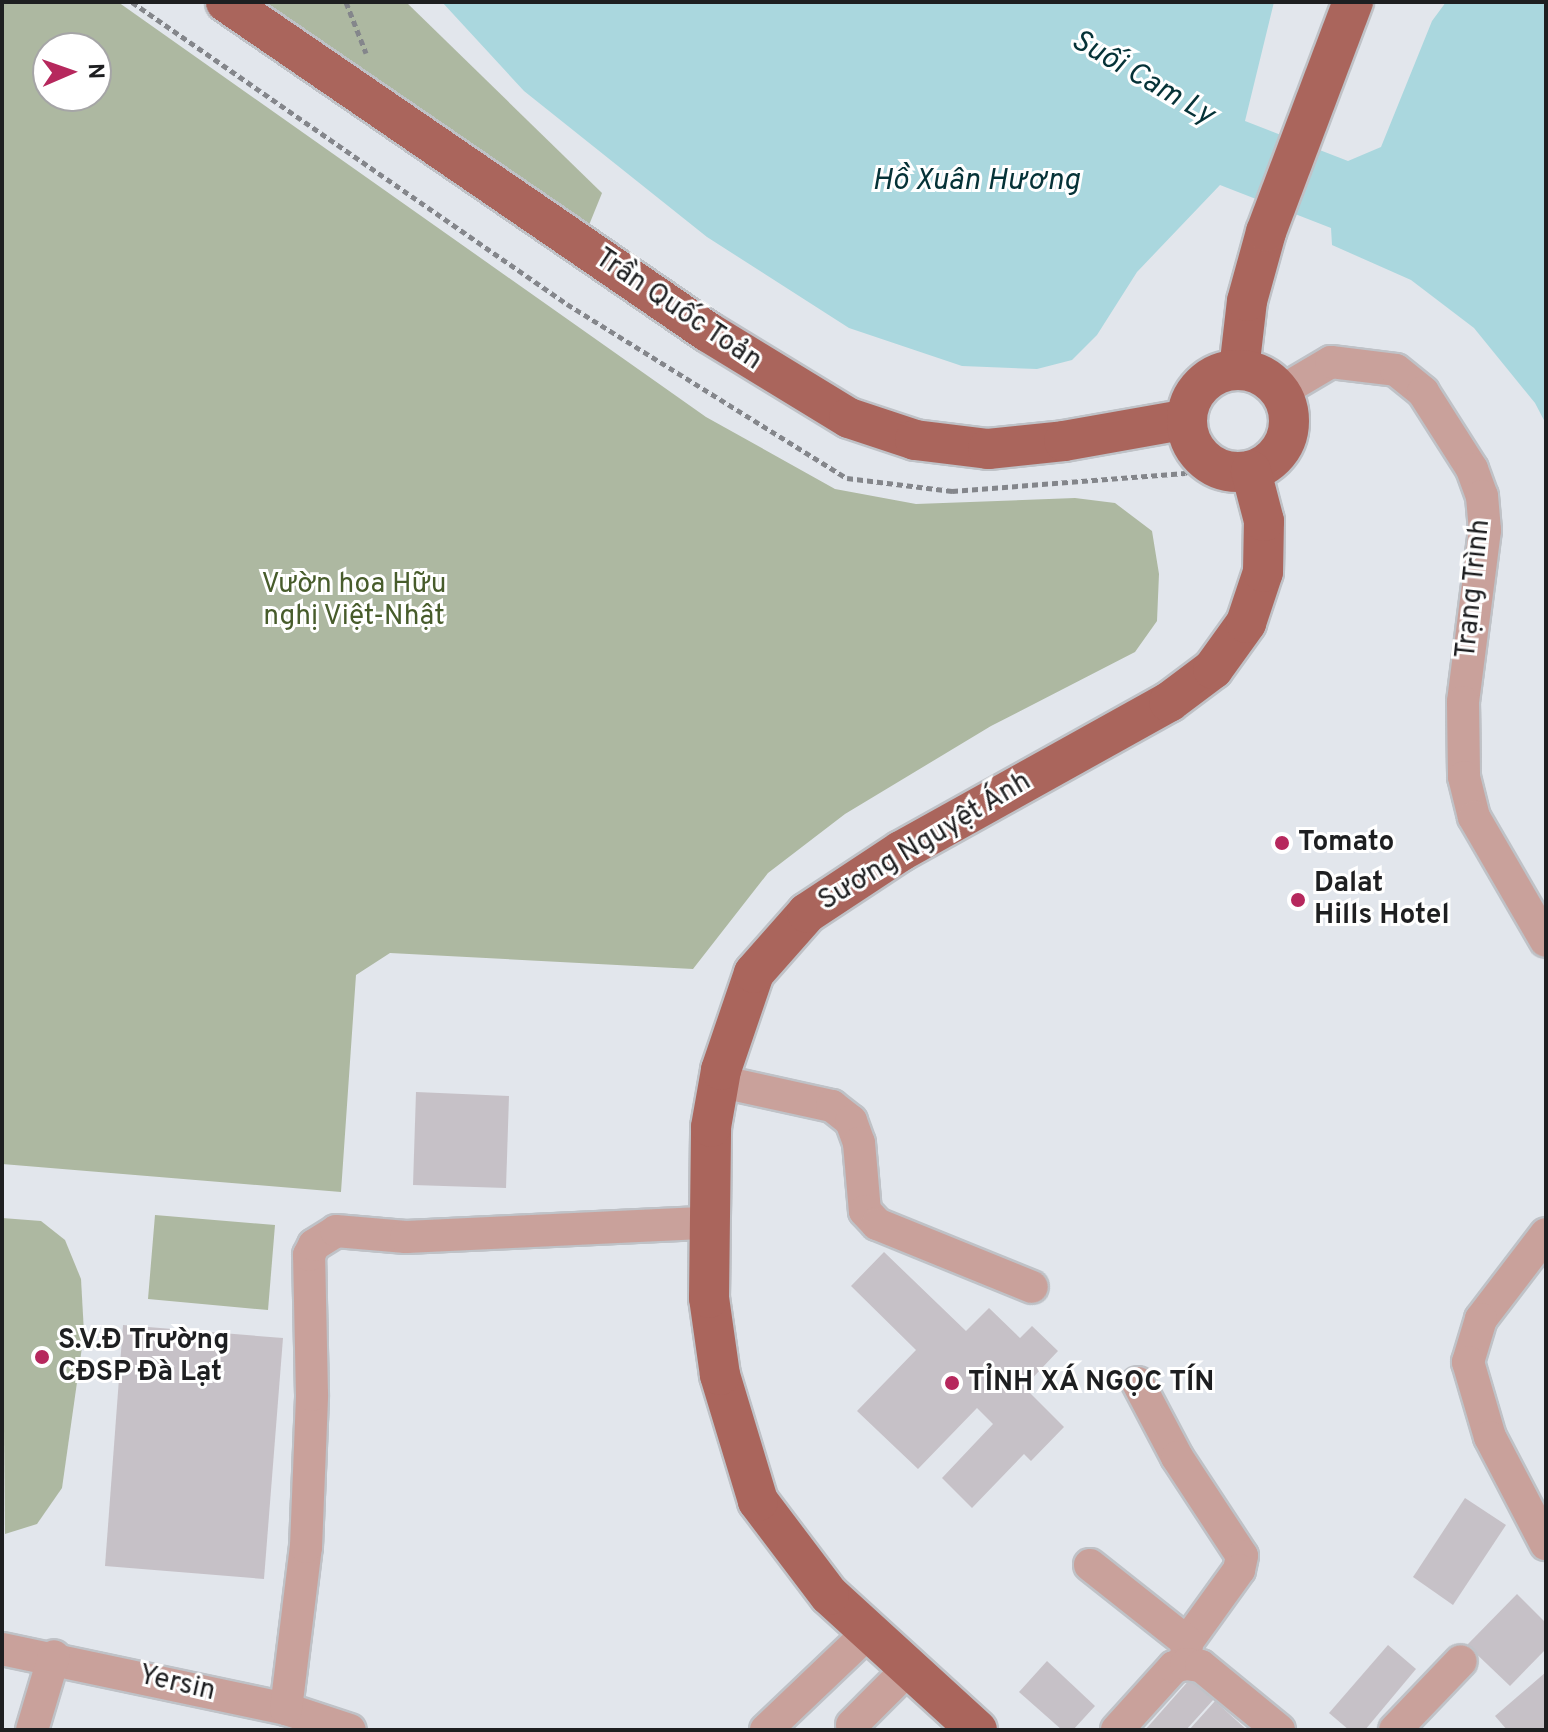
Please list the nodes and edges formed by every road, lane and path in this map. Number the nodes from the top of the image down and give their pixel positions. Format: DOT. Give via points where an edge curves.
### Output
graph roads {
  1 [pos="226,2"];
  2 [pos="346,2"];
  3 [pos="1353,2"];
  4 [pos="372,69"];
  5 [pos="1239,370"];
  6 [pos="1280,392"];
  7 [pos="1187,419"];
  8 [pos="1251,471"];
  9 [pos="1546,941"];
  10 [pos="718,1081"];
  11 [pos="707,1223"];
  12 [pos="1546,1234"];
  13 [pos="1032,1287"];
  14 [pos="1138,1383"];
  15 [pos="1546,1544"];
  16 [pos="1090,1565"];
  17 [pos="868,1633"];
  18 [pos="2,1649"];
  19 [pos="1187,1653"];
  20 [pos="54,1656"];
  21 [pos="1461,1661"];
  22 [pos="907,1670"];
  23 [pos="286,1709"];
  24 [pos="852,1725"];
  25 [pos="335,1728"];
  26 [pos="32,1730"];
  27 [pos="766,1730"];
  28 [pos="977,1730"];
  29 [pos="1117,1730"];
  30 [pos="1279,1730"];
  31 [pos="1395,1730"];
  1 -- 7 [label="main road, Trần Quốc Toản" via="708,332 849,418 915,440 988,449"];
  2 -- 4 [label="path"];
  3 -- 5 [label="main road" via="1266,232 1247,301"];
  5 -- 6 [label="main road" via="1255,373"];
  5 -- 7 [label="main road" via="1209,378 1197,390"];
  6 -- 8 [label="main road" via="1289,418 1283,446"];
  6 -- 9 [label="street, Trạng Trình" via="1331,362 1396,370 1423,392 1472,469 1482,496 1485,530 1463,702 1464,777 1474,817"];
  7 -- 8 [label="main road" via="1189,435 1206,461 1235,473"];
  8 -- 10 [label="main road, Sương Nguyệt Ánh" via="1264,521 1263,572 1246,623 1213,669 1169,702 901,851 807,913 754,973"];
  10 -- 11 [label="main road, Sương Nguyệt Ánh"];
  10 -- 13 [label="street" via="832,1106 851,1121 859,1143 865,1211 877,1224"];
  11 -- 17 [label="main road, Sương Nguyệt Ánh" via="709,1298 720,1375 758,1501 788,1546"];
  11 -- 23 [label="street" via="406,1237 336,1231 314,1245 309,1255 312,1395 306,1547"];
  12 -- 15 [label="street" via="1481,1319 1468,1362 1490,1437"];
  14 -- 19 [label="street" via="1177,1457 1242,1556 1239,1570"];
  16 -- 19 [label="street"];
  17 -- 22 [label="main road, Sương Nguyệt Ánh"];
  17 -- 27 [label="street"];
  18 -- 20 [label="street, Yersin"];
  19 -- 29 [label="street"];
  19 -- 30 [label="street"];
  20 -- 23 [label="street, Yersin"];
  20 -- 26 [label="street"];
  21 -- 31 [label="street"];
  22 -- 24 [label="street"];
  22 -- 28 [label="main road, Sương Nguyệt Ánh"];
  23 -- 25 [label="street, Yersin"];
}
